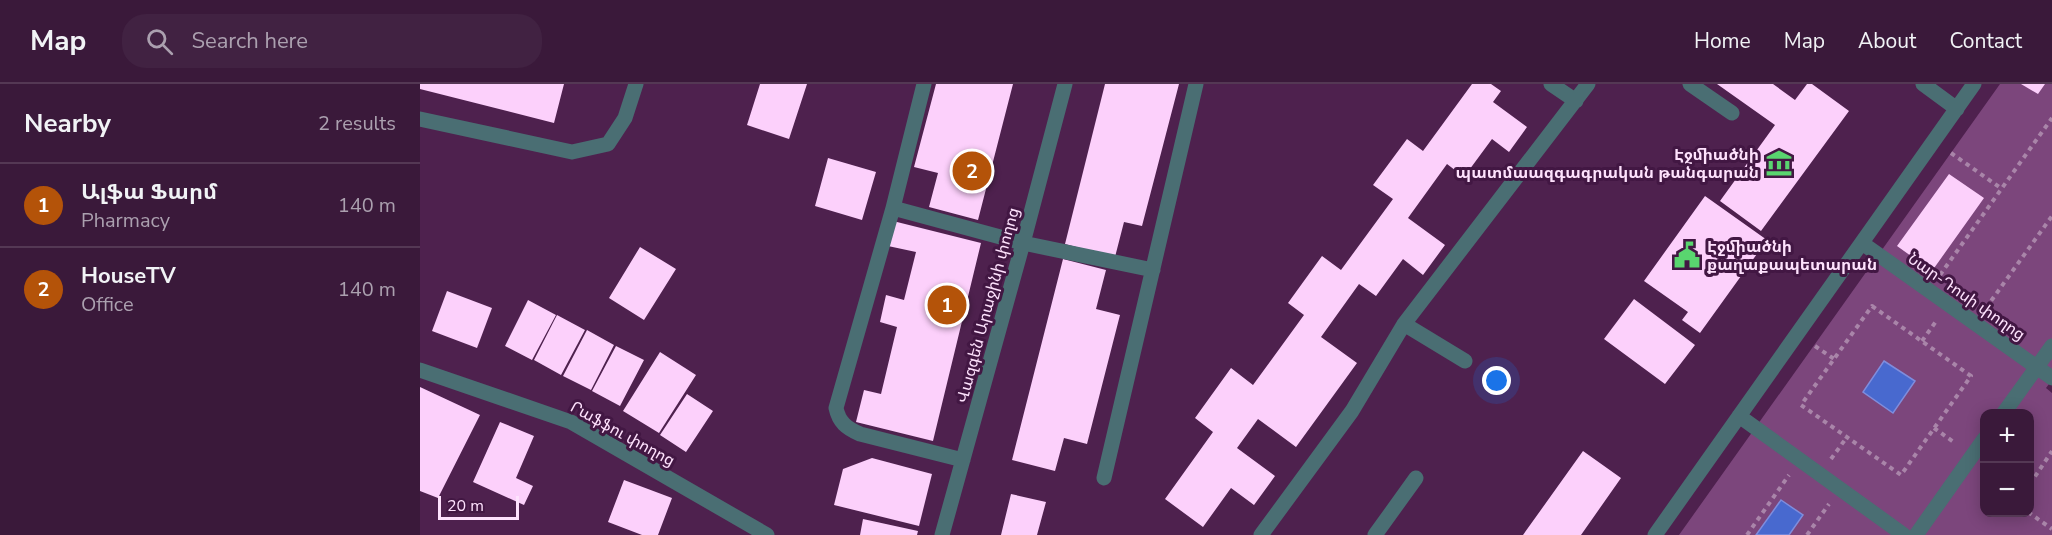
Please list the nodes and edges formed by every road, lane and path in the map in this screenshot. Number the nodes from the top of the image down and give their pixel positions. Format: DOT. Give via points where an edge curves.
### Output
graph roads {
  1 [pos="636,84"];
  2 [pos="924,84"];
  3 [pos="1065,84"];
  4 [pos="1196,84"];
  5 [pos="1551,84"];
  6 [pos="1588,84"];
  7 [pos="1690,84"];
  8 [pos="1923,84"];
  9 [pos="1974,84"];
  10 [pos="1576,101"];
  11 [pos="1957,108"];
  12 [pos="1732,113"];
  13 [pos="2052,118"];
  14 [pos="420,119"];
  15 [pos="1934,141"];
  16 [pos="2002,189"];
  17 [pos="893,208"];
  18 [pos="2052,216"];
  19 [pos="2047,222"];
  20 [pos="2052,226"];
  21 [pos="1023,243"];
  22 [pos="1862,243"];
  23 [pos="1153,270"];
  24 [pos="1937,279"];
  25 [pos="1983,312"];
  26 [pos="1404,324"];
  27 [pos="2052,346"];
  28 [pos="1465,362"];
  29 [pos="2036,367"];
  30 [pos="420,370"];
  31 [pos="2052,378"];
  32 [pos="2007,409"];
  33 [pos="1739,416"];
  34 [pos="1980,446"];
  35 [pos="2052,451"];
  36 [pos="963,460"];
  37 [pos="1800,460"];
  38 [pos="1901,475"];
  39 [pos="1104,478"];
  40 [pos="1416,478"];
  41 [pos="2034,478"];
  42 [pos="1840,489"];
  43 [pos="2034,517"];
  44 [pos="2052,529"];
  45 [pos="767,535"];
  46 [pos="942,535"];
  47 [pos="1261,535"];
  48 [pos="1375,535"];
  49 [pos="1655,535"];
  50 [pos="1747,535"];
  51 [pos="1807,535"];
  52 [pos="1904,535"];
  53 [pos="1916,535"];
  1 -- 14 [label="street" via="625,118 608,144 572,152"];
  2 -- 17 [label="street"];
  3 -- 21 [label="street, Վազգեն Արաջինի փողոց"];
  4 -- 23 [label="street"];
  5 -- 10 [label="street"];
  6 -- 10 [label="street"];
  7 -- 12 [label="street"];
  8 -- 11 [label="street"];
  9 -- 11 [label="street"];
  10 -- 26 [label="street"];
  11 -- 15 [label="street"];
  13 -- 16 [label="path"];
  15 -- 16 [label="path"];
  15 -- 22 [label="street"];
  16 -- 24 [label="path"];
  17 -- 21 [label="street"];
  17 -- 36 [label="street" via="836,408 838,418 860,434"];
  18 -- 19 [label="path"];
  19 -- 20 [label="path"];
  19 -- 25 [label="path"];
  21 -- 23 [label="street"];
  21 -- 36 [label="street, Վազգեն Արաջինի փողոց"];
  22 -- 29 [label="street, Նար-Դոսի փողոց"];
  22 -- 33 [label="street"];
  23 -- 39 [label="street"];
  26 -- 28 [label="street"];
  26 -- 47 [label="street" via="1352,411"];
  27 -- 29 [label="street"];
  29 -- 31 [label="street, Նար-Դոսի փողոց"];
  29 -- 32 [label="street"];
  30 -- 45 [label="street, Րաֆֆու փողոց" via="571,422"];
  33 -- 37 [label="street"];
  33 -- 49 [label="street"];
  34 -- 53 [label="street"];
  35 -- 41 [label="path"];
  36 -- 46 [label="street, Վազգեն Արաջինի փողոց"];
  37 -- 42 [label="street"];
  37 -- 50 [label="path"];
  38 -- 38 [label="path" via="1971,376 1872,306 1801,405"];
  40 -- 48 [label="street"];
  42 -- 51 [label="path"];
  42 -- 52 [label="street"];
  43 -- 44 [label="path"];
}
